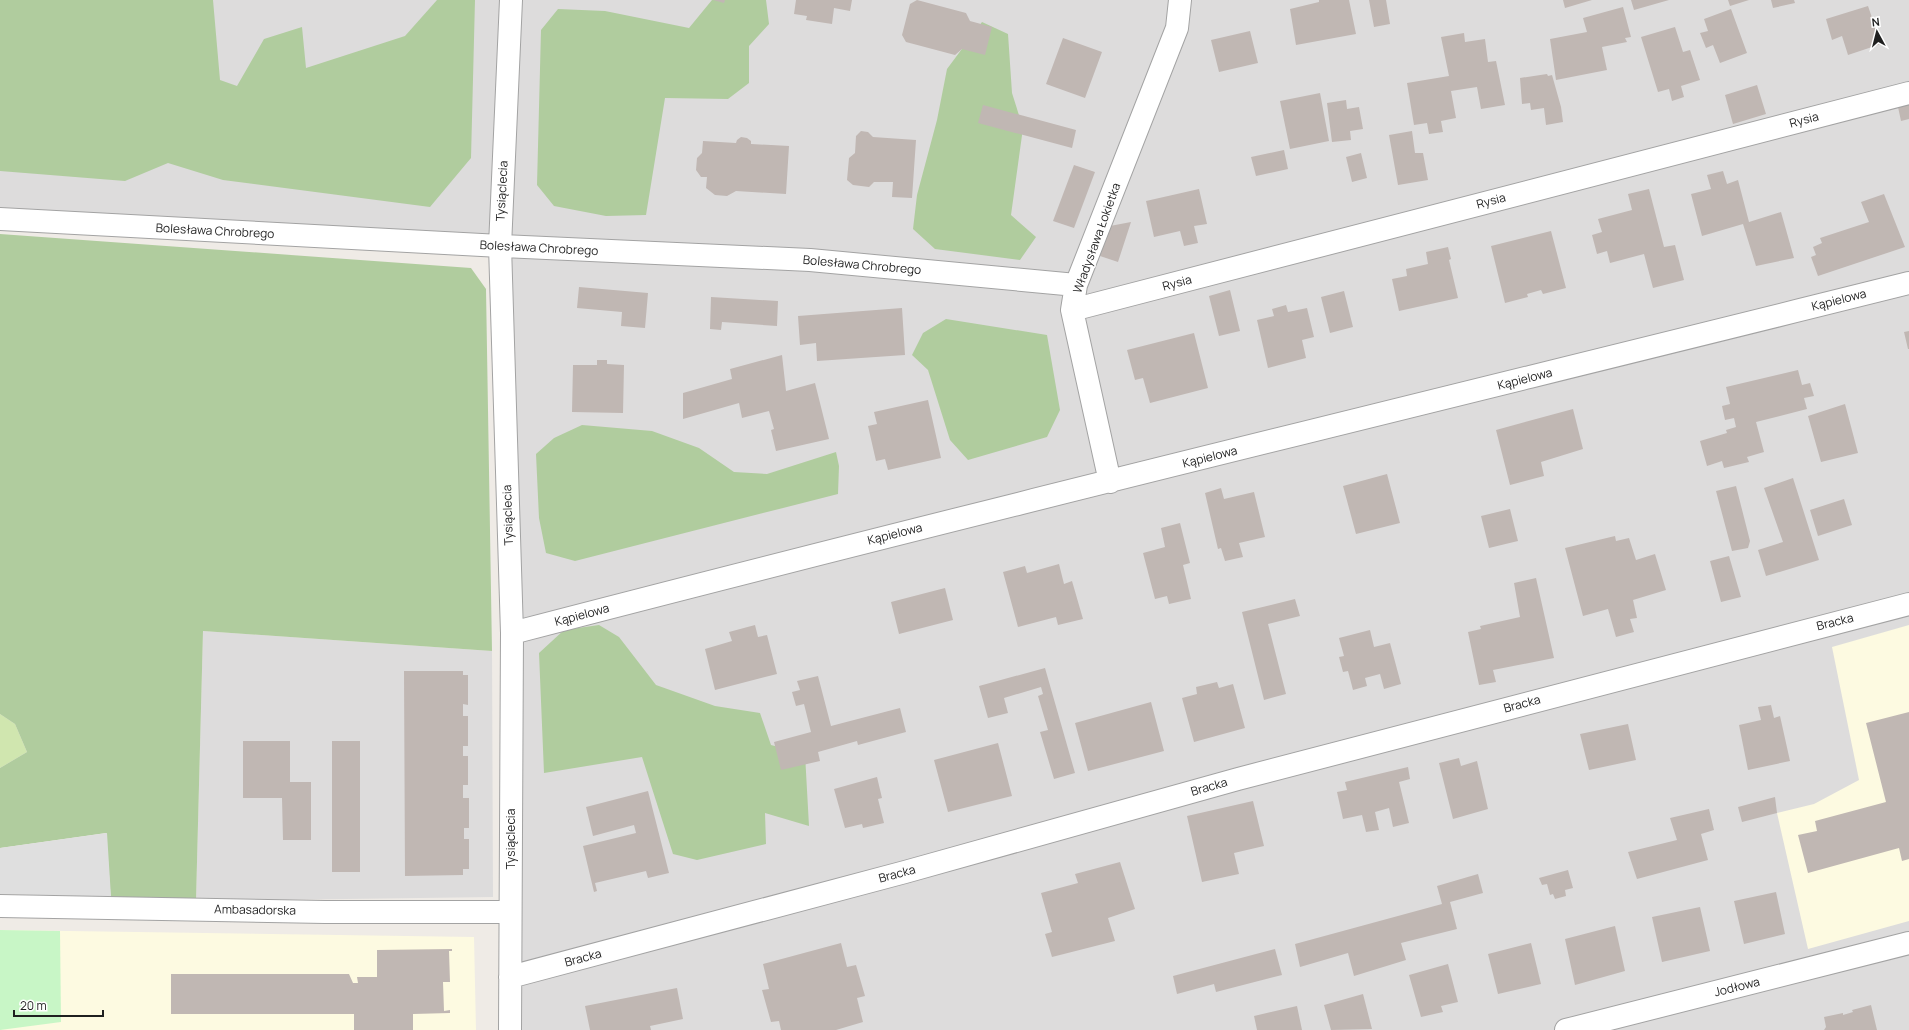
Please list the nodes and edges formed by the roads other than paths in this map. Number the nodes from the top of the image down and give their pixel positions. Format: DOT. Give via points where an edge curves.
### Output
graph roads {
  1 [pos="511,0"];
  2 [pos="1180,0"];
  3 [pos="1909,93"];
  4 [pos="0,219"];
  5 [pos="500,246"];
  6 [pos="1909,283"];
  7 [pos="1076,285"];
  8 [pos="1072,310"];
  9 [pos="1110,482"];
  10 [pos="1909,604"];
  11 [pos="512,633"];
  12 [pos="0,906"];
  13 [pos="510,912"];
  14 [pos="1909,943"];
  15 [pos="510,977"];
  16 [pos="510,1030"];
  17 [pos="1566,1030"];
  1 -- 5 [label="street, Tysiąclecia"];
  2 -- 7 [label="street, Władysława Łokietka" via="1177,28"];
  3 -- 8 [label="street, Rysia"];
  4 -- 5 [label="street, Bolesława Chrobrego"];
  5 -- 7 [label="street, Bolesława Chrobrego" via="810,260"];
  5 -- 11 [label="street, Tysiąclecia"];
  6 -- 9 [label="street, Kąpielowa"];
  7 -- 8 [label="street, Władysława Łokietka"];
  8 -- 9 [label="street, Władysława Łokietka"];
  9 -- 11 [label="street, Kąpielowa" via="820,552"];
  10 -- 15 [label="street, Bracka" via="1238,779 905,872"];
  11 -- 13 [label="street, Tysiąclecia"];
  12 -- 13 [label="street, Ambasadorska" via="325,912"];
  13 -- 15 [label="street, Tysiąclecia"];
  14 -- 17 [label="street, Jodłowa"];
  15 -- 16 [label="street, Tysiąclecia"];
}
